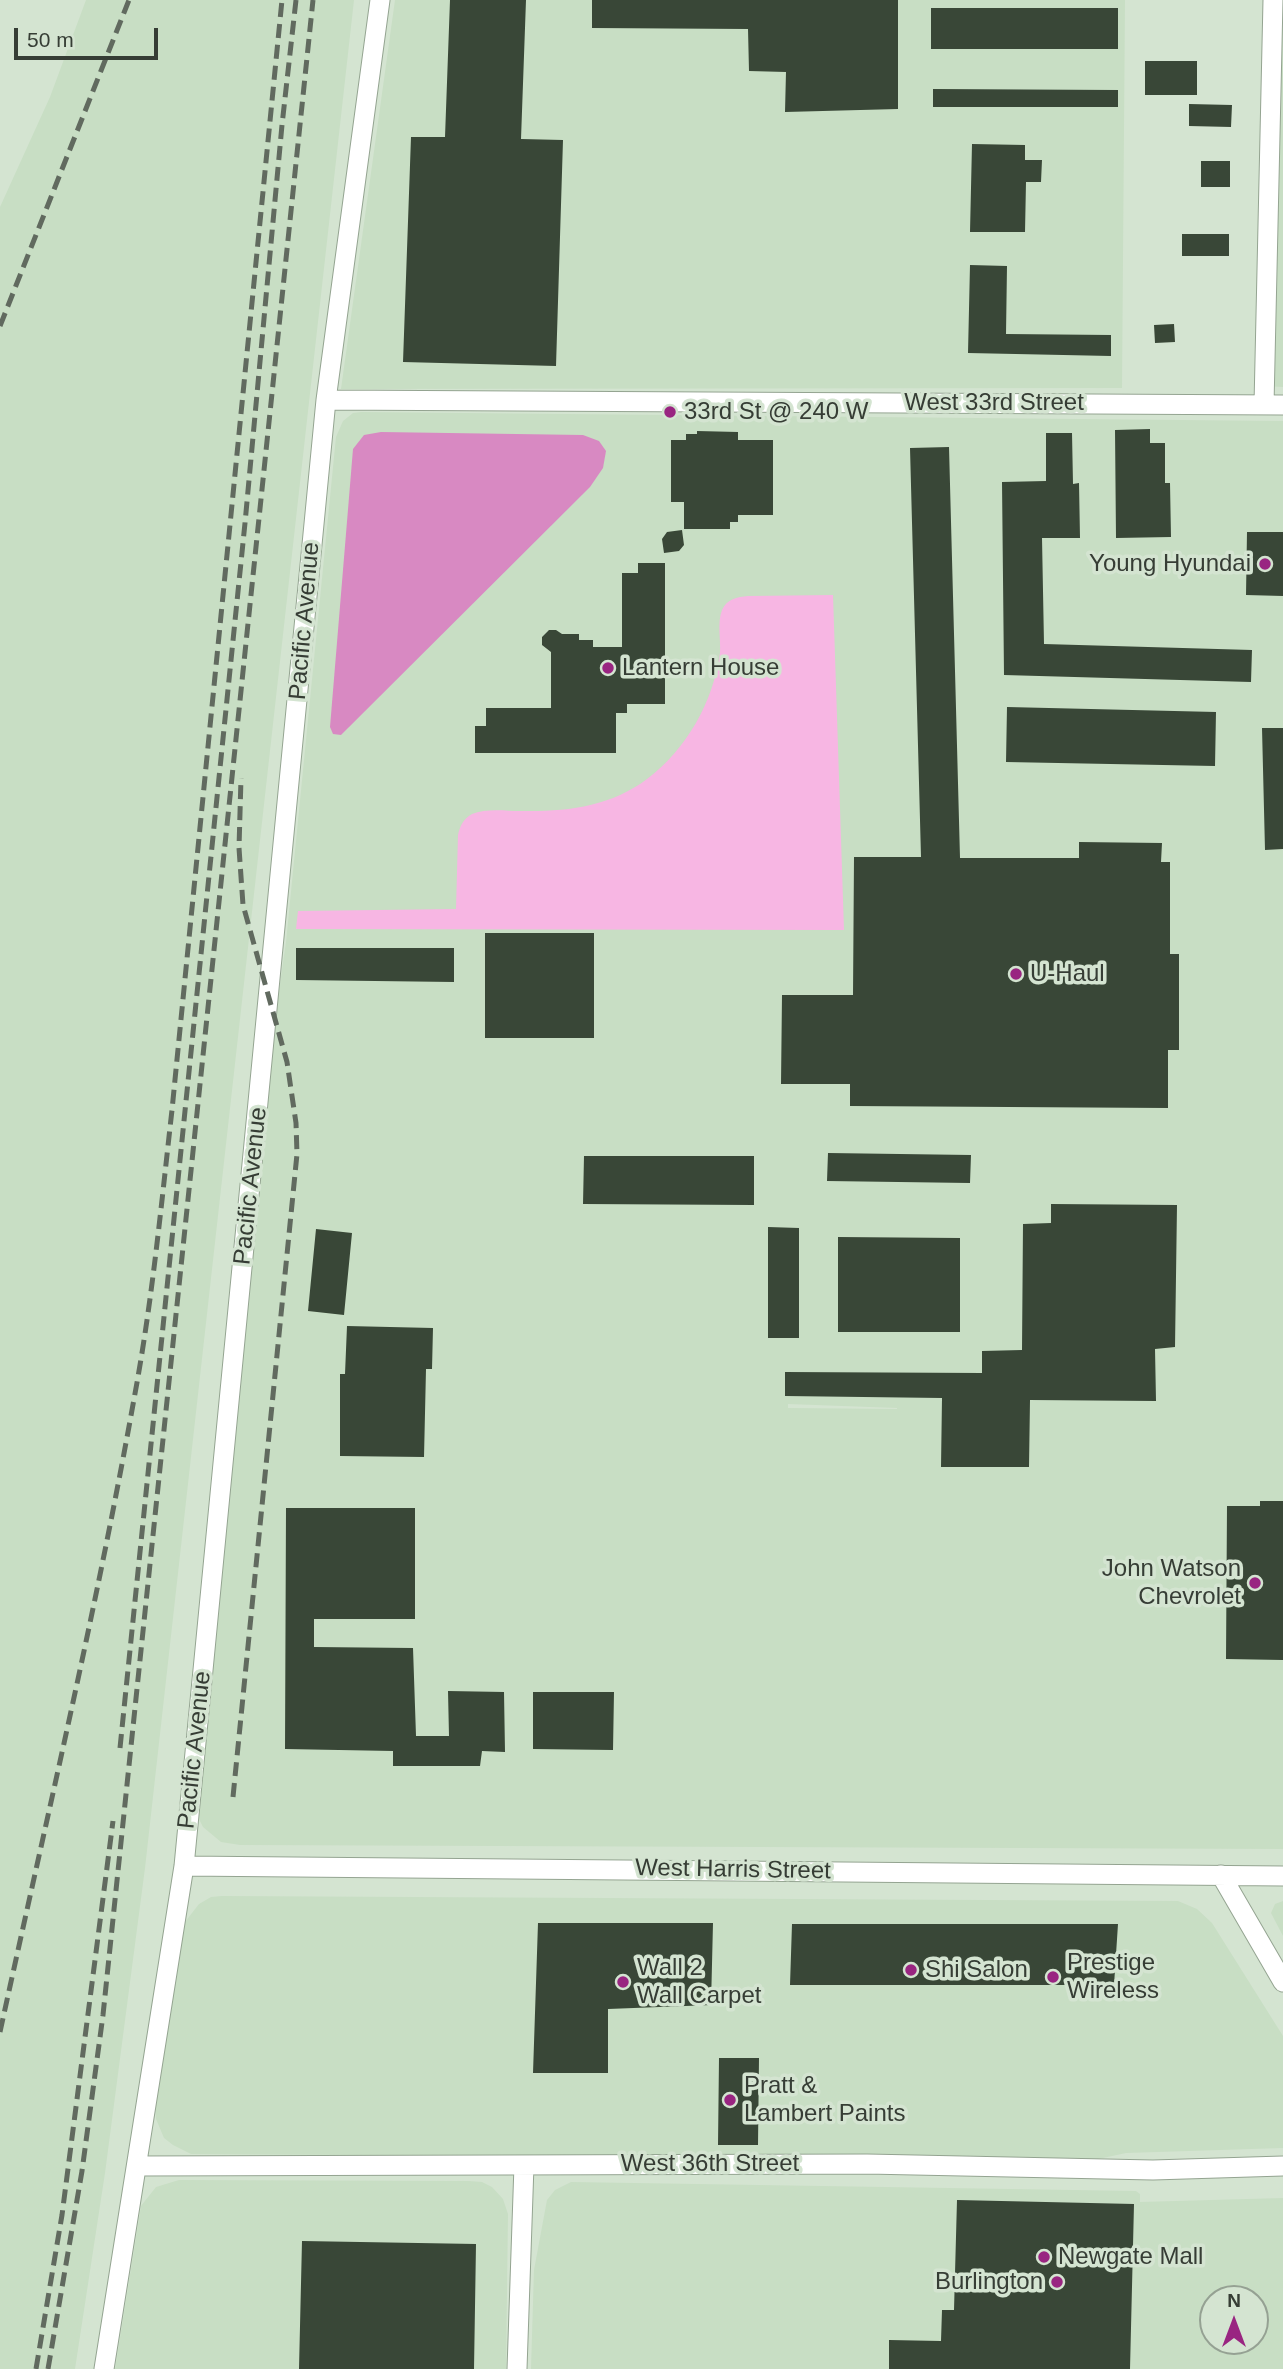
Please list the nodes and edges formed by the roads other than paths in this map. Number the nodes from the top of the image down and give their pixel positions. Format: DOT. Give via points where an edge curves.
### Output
graph roads {
  1 [pos="380,0"];
  2 [pos="1273,0"];
  3 [pos="326,400"];
  4 [pos="1274,405"];
  5 [pos="184,1866"];
  6 [pos="1221,1875"];
  7 [pos="1283,1876"];
  8 [pos="1283,1982"];
  9 [pos="524,2165"];
  10 [pos="137,2166"];
  11 [pos="1283,2166"];
  12 [pos="104,2369"];
  13 [pos="517,2369"];
  1 -- 3 [label="street, Pacific Avenue"];
  2 -- 4 [label="street"];
  3 -- 4 [label="street, West 33rd Street"];
  3 -- 5 [label="street, Pacific Avenue"];
  5 -- 6 [label="street, West Harris Street"];
  5 -- 10 [label="street, Pacific Avenue"];
  6 -- 7 [label="street, West Harris Street"];
  6 -- 8 [label="street"];
  9 -- 10 [label="street, West 36th Street"];
  9 -- 11 [label="street, West 36th Street" via="867,2164 1153,2170"];
  9 -- 13 [label="street"];
  10 -- 12 [label="street, Pacific Avenue"];
}
